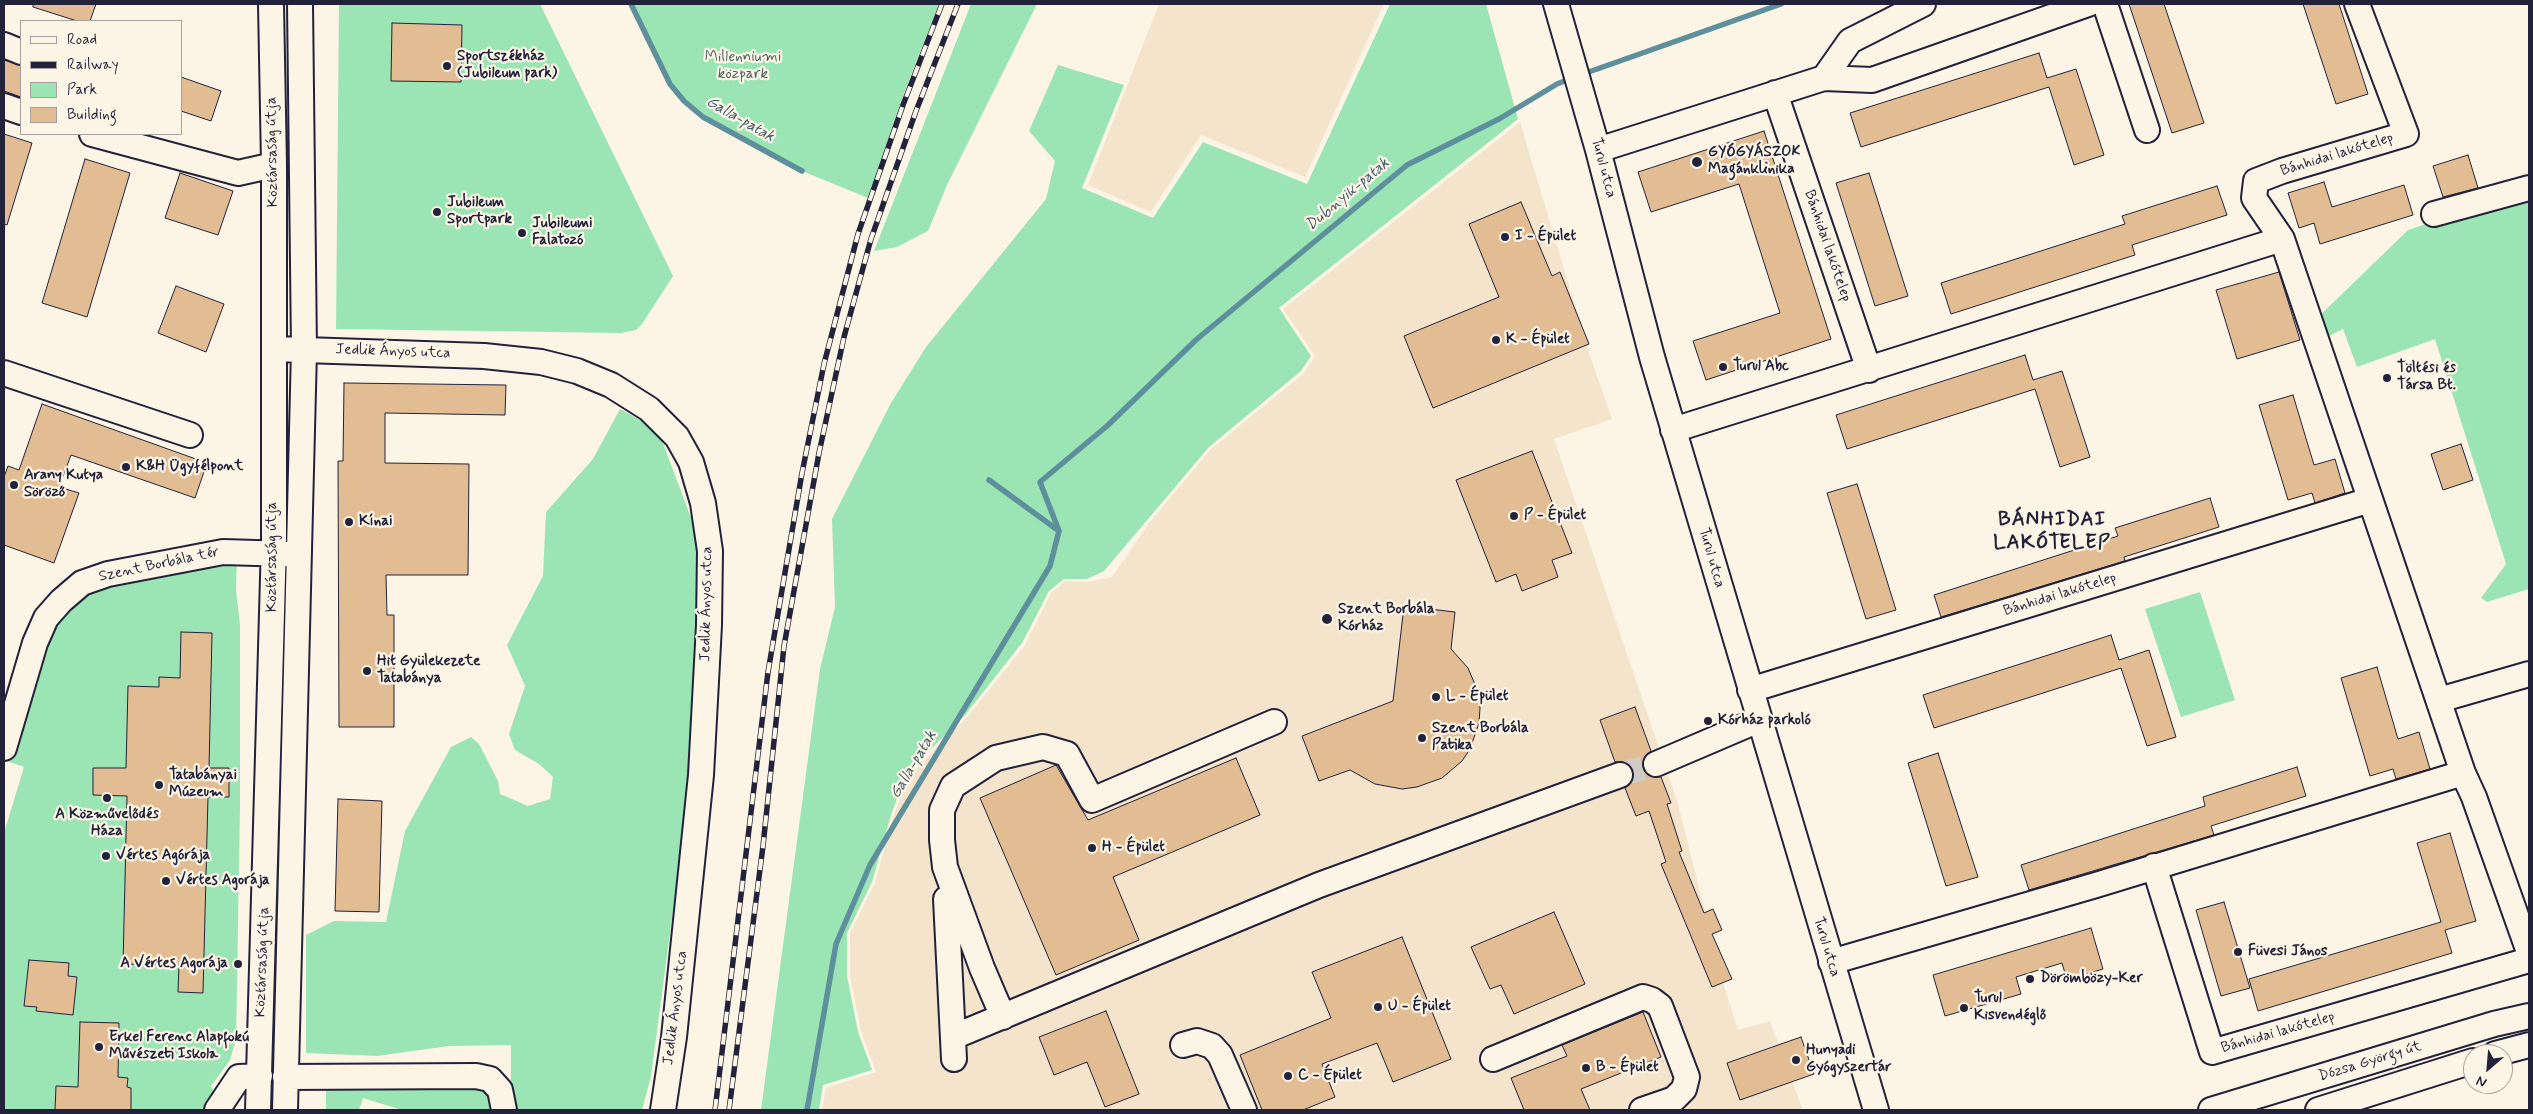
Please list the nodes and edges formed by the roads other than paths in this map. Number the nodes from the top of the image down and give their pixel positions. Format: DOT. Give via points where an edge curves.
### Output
graph roads {
  1 [pos="271,4"];
  2 [pos="300,4"];
  3 [pos="1556,4"];
  4 [pos="1923,4"];
  5 [pos="2088,4"];
  6 [pos="2105,4"];
  7 [pos="2357,4"];
  8 [pos="4,46"];
  9 [pos="20,52"];
  10 [pos="1824,78"];
  11 [pos="1775,93"];
  12 [pos="4,106"];
  13 [pos="20,112"];
  14 [pos="2147,130"];
  15 [pos="96,135"];
  16 [pos="1598,150"];
  17 [pos="274,164"];
  18 [pos="2529,188"];
  19 [pos="2434,214"];
  20 [pos="2282,240"];
  21 [pos="274,349"];
  22 [pos="304,350"];
  23 [pos="1869,370"];
  24 [pos="4,373"];
  25 [pos="1673,430"];
  26 [pos="190,435"];
  27 [pos="2370,500"];
  28 [pos="274,553"];
  29 [pos="301,554"];
  30 [pos="2529,674"];
  31 [pos="1750,690"];
  32 [pos="2439,700"];
  33 [pos="8,713"];
  34 [pos="1759,720"];
  35 [pos="1274,722"];
  36 [pos="4,748"];
  37 [pos="1656,764"];
  38 [pos="2464,772"];
  39 [pos="1620,776"];
  40 [pos="2154,866"];
  41 [pos="955,895"];
  42 [pos="2529,952"];
  43 [pos="2529,960"];
  44 [pos="1831,962"];
  45 [pos="2529,1016"];
  46 [pos="1002,1017"];
  47 [pos="1183,1045"];
  48 [pos="2529,1045"];
  49 [pos="2513,1049"];
  50 [pos="1493,1058"];
  51 [pos="2463,1064"];
  52 [pos="260,1076"];
  53 [pos="285,1077"];
  54 [pos="217,1110"];
  55 [pos="258,1110"];
  56 [pos="285,1110"];
  57 [pos="504,1110"];
  58 [pos="662,1110"];
  59 [pos="1244,1110"];
  60 [pos="1642,1110"];
  61 [pos="1876,1110"];
  62 [pos="2211,1110"];
  63 [pos="2318,1110"];
  1 -- 17 [label="street, Köztársaság útja"];
  2 -- 22 [label="street, Köztársaság útja"];
  3 -- 16 [label="street, Turul utca"];
  4 -- 10 [label="street" via="1850,41"];
  5 -- 10 [label="street" via="1872,80"];
  6 -- 14 [label="street"];
  7 -- 20 [label="street, Bánhidai lakótelep" via="2406,134 2256,181 2254,198"];
  8 -- 9 [label="street"];
  10 -- 11 [label="street"];
  11 -- 16 [label="street"];
  11 -- 23 [label="street, Bánhidai lakótelep"];
  12 -- 13 [label="street"];
  15 -- 17 [label="street" via="238,173"];
  16 -- 25 [label="street, Turul utca"];
  17 -- 21 [label="street, Köztársaság útja"];
  18 -- 19 [label="street"];
  20 -- 23 [label="street"];
  20 -- 27 [label="street, Bánhidai lakótelep"];
  21 -- 22 [label="street, Jedlik Ányos utca"];
  21 -- 28 [label="street, Köztársaság útja"];
  22 -- 29 [label="street, Köztársaság útja"];
  22 -- 58 [label="street, Jedlik Ányos utca" via="484,356 541,362 576,371 610,385 649,408 677,437 690,462 703,503 710,551 708,635 701,776 674,1037"];
  23 -- 25 [label="street"];
  24 -- 26 [label="street"];
  25 -- 31 [label="street, Turul utca"];
  27 -- 31 [label="street, Bánhidai lakótelep"];
  27 -- 32 [label="street, Bánhidai lakótelep"];
  28 -- 29 [label="street, Szent Borbála tér"];
  28 -- 33 [label="street, Szent Borbála tér" via="223,552 108,574 82,583 46,618"];
  28 -- 52 [label="street, Köztársaság útja"];
  29 -- 53 [label="street, Köztársaság útja"];
  30 -- 32 [label="street"];
  31 -- 34 [label="street, Turul utca"];
  32 -- 38 [label="street, Bánhidai lakótelep"];
  33 -- 36 [label="street, Szent Borbála tér"];
  34 -- 37 [label="street"];
  34 -- 44 [label="street, Turul utca"];
  35 -- 41 [label="street" via="1092,800 1067,754 1043,747 996,758 953,786 942,810 945,867"];
  38 -- 40 [label="street"];
  38 -- 42 [label="street, Bánhidai lakótelep"];
  39 -- 46 [label="street" via="1319,885"];
  40 -- 43 [label="street, Bánhidai lakótelep" via="2212,1052"];
  40 -- 44 [label="street"];
  41 -- 46 [label="street"];
  41 -- 46 [label="street" via="946,899 953,1048"];
  44 -- 61 [label="street, Turul utca"];
  45 -- 62 [label="street, Dózsa György út"];
  47 -- 59 [label="street" via="1196,1042 1212,1046 1220,1055"];
  48 -- 49 [label="street"];
  50 -- 60 [label="street" via="1643,997 1652,1000 1660,1006 1687,1077 1684,1089 1674,1099"];
  51 -- 63 [label="street, Dózsa György út"];
  52 -- 54 [label="street" via="239,1077"];
  52 -- 55 [label="street, Köztársaság útja"];
  53 -- 56 [label="street, Köztársaság útja"];
  53 -- 57 [label="street" via="476,1076 490,1079 500,1090"];
}
